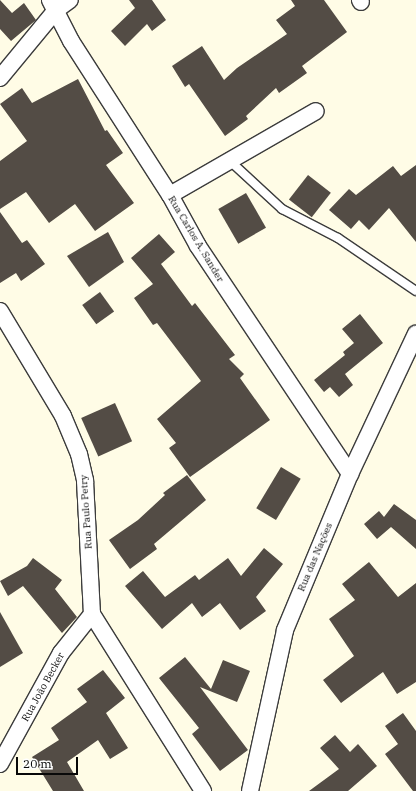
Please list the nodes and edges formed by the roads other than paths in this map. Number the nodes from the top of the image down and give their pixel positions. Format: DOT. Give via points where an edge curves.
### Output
graph roads {
  1 [pos="70,0"];
  2 [pos="53,5"];
  3 [pos="0,78"];
  4 [pos="316,111"];
  5 [pos="230,161"];
  6 [pos="170,195"];
  7 [pos="416,292"];
  8 [pos="0,311"];
  9 [pos="416,334"];
  10 [pos="412,356"];
  11 [pos="350,474"];
  12 [pos="92,614"];
  13 [pos="0,764"];
  14 [pos="203,791"];
  15 [pos="250,791"];
  1 -- 2 [label="street"];
  2 -- 3 [label="street"];
  2 -- 6 [label="street, Rua Carlos A. Sander" via="71,41"];
  4 -- 5 [label="street"];
  5 -- 6 [label="street"];
  5 -- 7 [label="lane" via="282,209 338,238"];
  6 -- 11 [label="street, Rua Carlos A. Sander" via="198,246"];
  8 -- 12 [label="street, Rua Paulo Petry" via="63,416 79,454 85,481"];
  9 -- 10 [label="street, Rua das Nações"];
  10 -- 11 [label="street, Rua das Nações"];
  11 -- 15 [label="street, Rua das Nações" via="285,630"];
  12 -- 13 [label="street, Rua João Becker" via="61,653"];
  12 -- 14 [label="street"];
}
